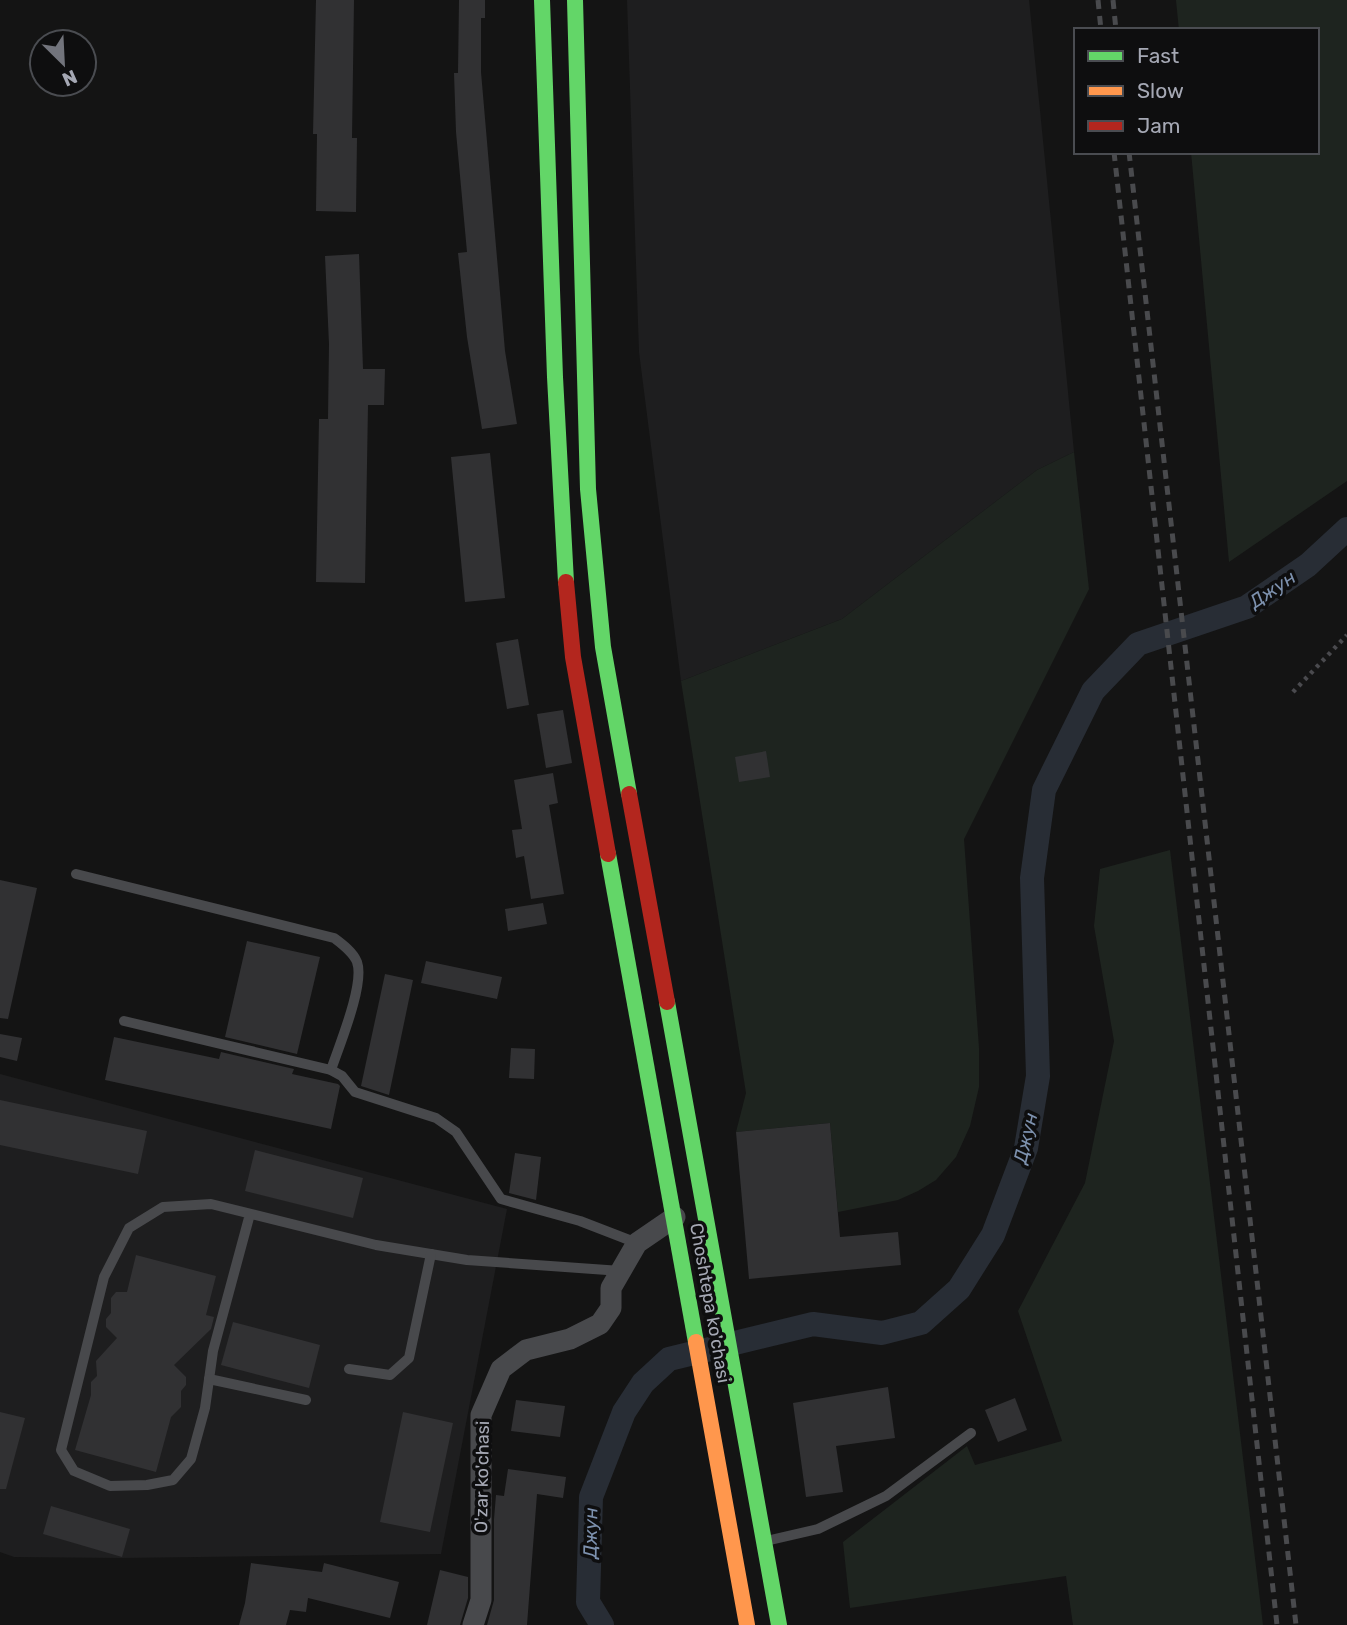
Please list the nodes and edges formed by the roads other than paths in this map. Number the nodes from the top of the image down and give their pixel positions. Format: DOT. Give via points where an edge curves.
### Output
graph roads {
  1 [pos="542,0"];
  2 [pos="575,0"];
  3 [pos="544,139"];
  4 [pos="579,139"];
  5 [pos="76,874"];
  6 [pos="124,1021"];
  7 [pos="331,1070"];
  8 [pos="250,1214"];
  9 [pos="694,1228"];
  10 [pos="637,1243"];
  11 [pos="431,1254"];
  12 [pos="621,1271"];
  13 [pos="349,1369"];
  14 [pos="209,1379"];
  15 [pos="306,1400"];
  16 [pos="971,1433"];
  17 [pos="765,1541"];
  18 [pos="473,1625"];
  19 [pos="747,1625"];
  20 [pos="779,1625"];
  1 -- 3 [label="main road, Choshtepa ko'chasi"];
  2 -- 4 [label="main road, Choshtepa ko'chasi"];
  3 -- 4 [label="main road"];
  3 -- 9 [label="main road, Choshtepa ko'chasi" via="559,499 573,657 633,988"];
  4 -- 9 [label="main road, Choshtepa ko'chasi" via="594,570 615,720 666,998"];
  5 -- 7 [label="lane" via="334,938 345,946 357,962 359,983"];
  6 -- 7 [label="lane"];
  7 -- 10 [label="lane" via="355,1092 436,1118 456,1132 501,1199"];
  8 -- 11 [label="lane"];
  8 -- 14 [label="lane"];
  8 -- 14 [label="lane" via="211,1204 163,1206 129,1228 104,1277 61,1450 74,1471 110,1486 173,1480 191,1459"];
  9 -- 10 [label="street, O'zar ko'chasi"];
  9 -- 17 [label="main road, Choshtepa ko'chasi" via="713,1257"];
  9 -- 19 [label="main road, Choshtepa ko'chasi" via="684,1263"];
  10 -- 12 [label="street, O'zar ko'chasi"];
  11 -- 12 [label="lane"];
  11 -- 13 [label="lane" via="409,1358 390,1375"];
  12 -- 18 [label="street, O'zar ko'chasi" via="611,1288 611,1308 600,1324 570,1339 526,1350 500,1369 481,1415 481,1600"];
  14 -- 15 [label="lane"];
  16 -- 17 [label="lane" via="886,1496 818,1529"];
  17 -- 20 [label="main road, Choshtepa ko'chasi"];
}
